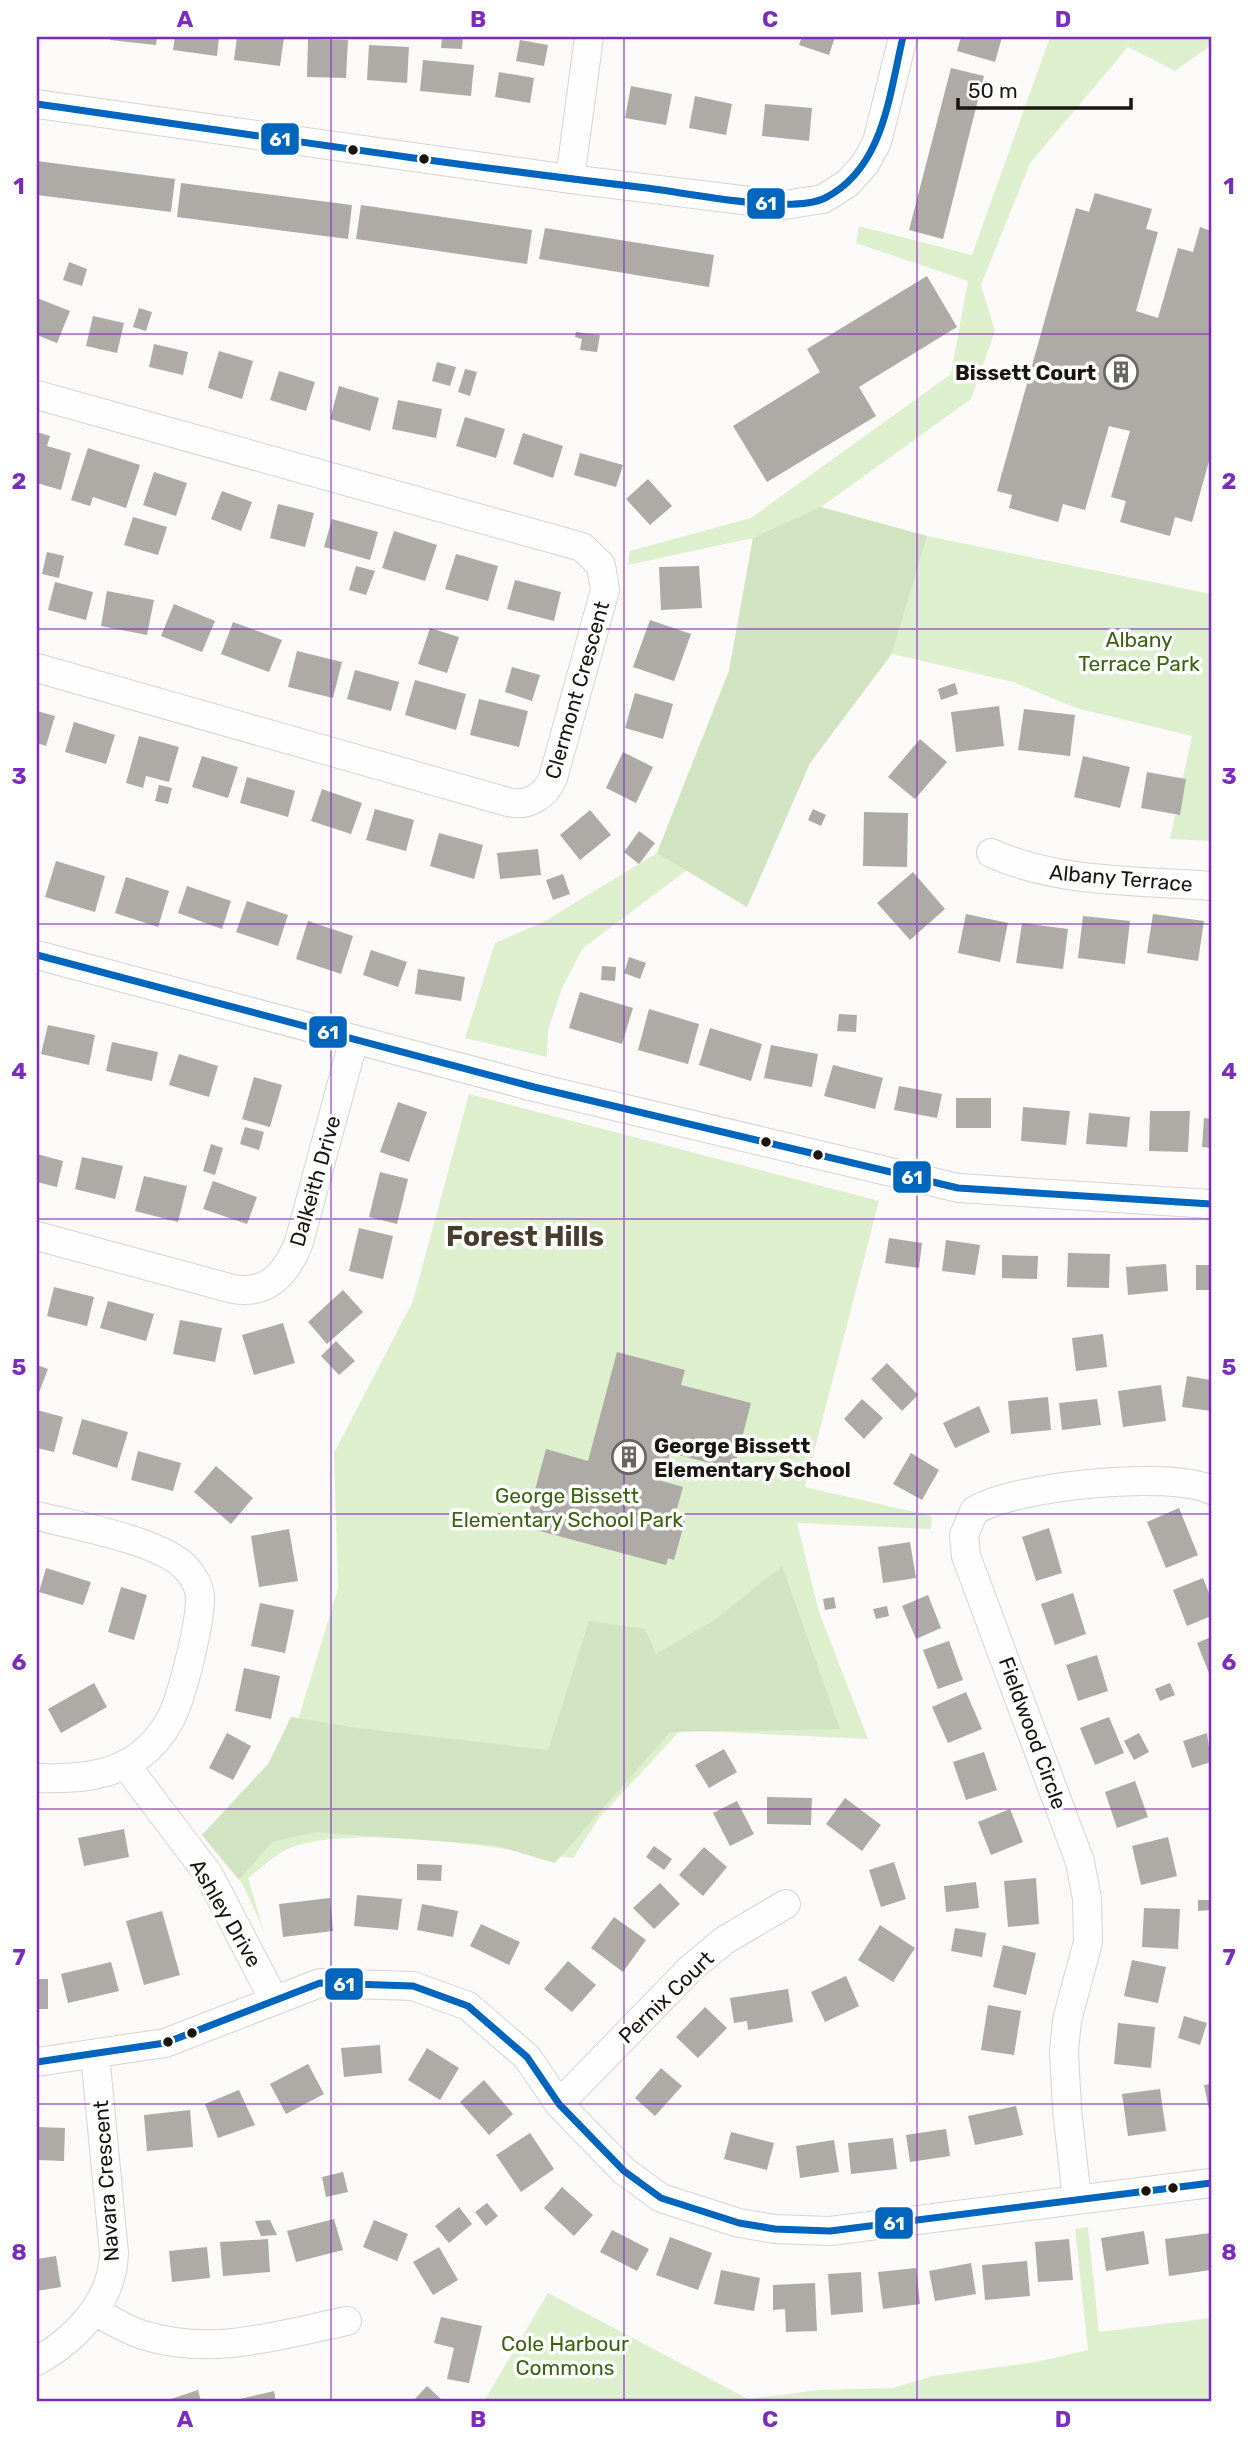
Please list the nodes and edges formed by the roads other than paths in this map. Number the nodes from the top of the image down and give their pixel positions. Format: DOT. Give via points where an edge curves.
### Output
graph roads {
  1 [pos="589,37"];
  2 [pos="903,37"];
  3 [pos="37,104"];
  4 [pos="570,179"];
  5 [pos="37,395"];
  6 [pos="37,668"];
  7 [pos="991,853"];
  8 [pos="1211,886"];
  9 [pos="37,955"];
  10 [pos="354,1039"];
  11 [pos="1211,1204"];
  12 [pos="37,1236"];
  13 [pos="1211,1490"];
  14 [pos="37,1516"];
  15 [pos="125,1764"];
  16 [pos="37,1778"];
  17 [pos="786,1904"];
  18 [pos="273,1998"];
  19 [pos="95,2054"];
  20 [pos="37,2062"];
  21 [pos="559,2104"];
  22 [pos="1211,2183"];
  23 [pos="1077,2200"];
  24 [pos="94,2311"];
  25 [pos="347,2321"];
  26 [pos="37,2361"];
  1 -- 4 [label="street"];
  2 -- 4 [label="street" via="871,156 848,183 823,199 765,204"];
  3 -- 4 [label="street"];
  5 -- 6 [label="street, Clermont Crescent" via="582,547 600,565 606,590 553,778 544,792 524,803 508,803"];
  7 -- 8 [label="street, Albany Terrace" via="1050,874"];
  9 -- 10 [label="street"];
  10 -- 11 [label="street" via="958,1188"];
  10 -- 12 [label="street, Dalkeith Drive" via="299,1242 287,1268 274,1282 253,1290 233,1289"];
  13 -- 23 [label="street, Fieldwood Circle" via="1177,1481 1084,1485 1003,1497 974,1511 964,1535 967,1556 1084,1878 1088,1942 1064,2052"];
  14 -- 15 [label="street" via="167,1553 186,1568 198,1586 199,1606 174,1712 147,1749"];
  15 -- 16 [label="street" via="86,1777"];
  15 -- 18 [label="street, Ashley Drive" via="209,1875"];
  17 -- 21 [label="street, Pernix Court" via="725,1940 691,1968"];
  18 -- 19 [label="street" via="165,2043"];
  18 -- 21 [label="street" via="320,1983 413,1986 468,2007 527,2057"];
  19 -- 20 [label="street"];
  19 -- 24 [label="street, Navara Crescent" via="114,2253 110,2281"];
  21 -- 23 [label="street" via="648,2190 687,2208 757,2227 849,2229"];
  22 -- 23 [label="street"];
  24 -- 25 [label="street" via="140,2334 218,2346"];
  24 -- 26 [label="street, Navara Crescent" via="65,2343"];
}
